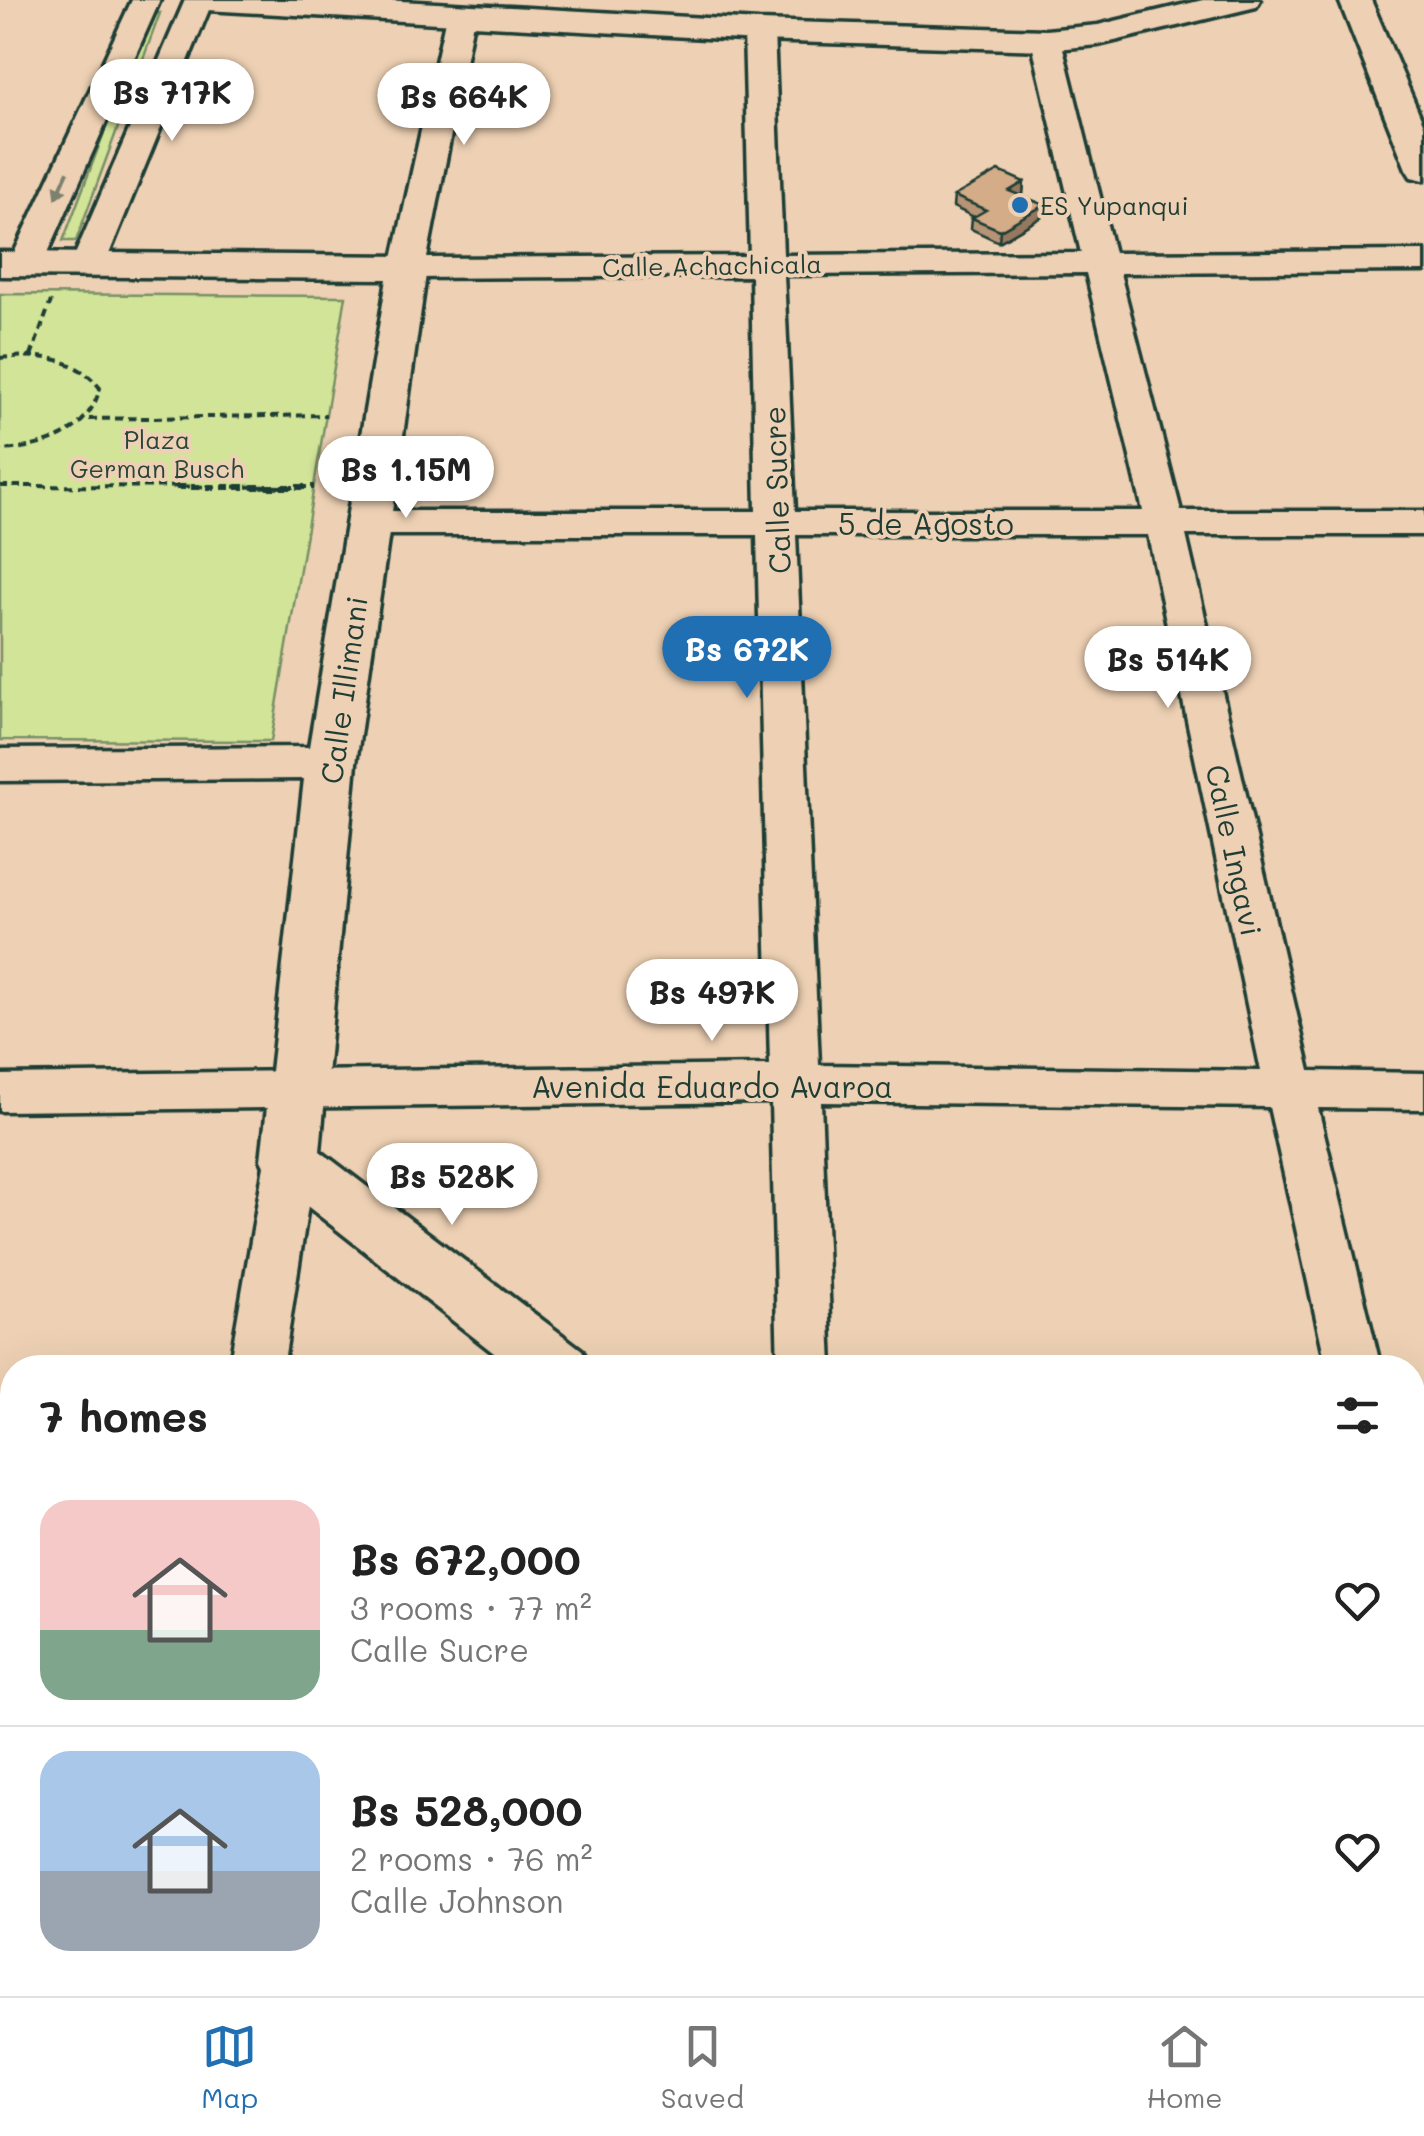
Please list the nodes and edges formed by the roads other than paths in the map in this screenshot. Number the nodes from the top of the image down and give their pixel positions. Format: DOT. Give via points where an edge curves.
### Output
graph roads {
  1 [pos="146,0"];
  2 [pos="203,0"];
  3 [pos="1244,0"];
  4 [pos="1355,0"];
  5 [pos="460,16"];
  6 [pos="758,32"];
  7 [pos="1046,40"];
  8 [pos="1424,169"];
  9 [pos="1424,261"];
  10 [pos="1102,262"];
  11 [pos="13,264"];
  12 [pos="88,264"];
  13 [pos="765,265"];
  14 [pos="408,268"];
  15 [pos="368,523"];
  16 [pos="778,523"];
  17 [pos="1164,523"];
  18 [pos="1424,523"];
  19 [pos="0,764"];
  20 [pos="331,764"];
  21 [pos="794,1082"];
  22 [pos="295,1090"];
  23 [pos="1424,1091"];
  24 [pos="0,1093"];
  25 [pos="1287,1093"];
  26 [pos="290,1160"];
  27 [pos="258,1355"];
  28 [pos="543,1355"];
  29 [pos="804,1355"];
  30 [pos="1351,1355"];
  1 -- 11 [label="street, one-way"];
  2 -- 5 [label="street"];
  2 -- 12 [label="street"];
  3 -- 7 [label="street" via="1098,35"];
  4 -- 8 [label="street"];
  5 -- 6 [label="street"];
  5 -- 14 [label="street, Calle Illimani"];
  6 -- 7 [label="street"];
  6 -- 13 [label="street, Calle Sucre"];
  7 -- 10 [label="street, Calle Ingavi"];
  9 -- 10 [label="street, Calle Achachicala"];
  10 -- 13 [label="street, Calle Achachicala"];
  10 -- 17 [label="street, Calle Ingavi"];
  11 -- 12 [label="street, Calle Achachicala"];
  12 -- 14 [label="street, Calle Achachicala"];
  13 -- 14 [label="street, Calle Achachicala"];
  13 -- 16 [label="street, Calle Sucre"];
  14 -- 15 [label="street, Calle Illimani"];
  15 -- 16 [label="street, 5 de Agosto"];
  15 -- 20 [label="street, Calle Illimani"];
  16 -- 17 [label="street, 5 de Agosto"];
  16 -- 21 [label="street, Calle Sucre"];
  17 -- 18 [label="street, 5 de Agosto"];
  17 -- 25 [label="street, Calle Ingavi"];
  19 -- 20 [label="street"];
  20 -- 22 [label="street, Calle Illimani"];
  21 -- 22 [label="street, Avenida Eduardo Avaroa"];
  21 -- 25 [label="street, Avenida Eduardo Avaroa"];
  21 -- 29 [label="street, Calle Sucre"];
  22 -- 24 [label="street, Avenida Eduardo Avaroa"];
  22 -- 26 [label="street, Calle Illimani"];
  23 -- 25 [label="street, Avenida Eduardo Avaroa"];
  25 -- 30 [label="street, Calle Ingavi"];
  26 -- 27 [label="street, Calle Illimani"];
  26 -- 28 [label="street"];
}
